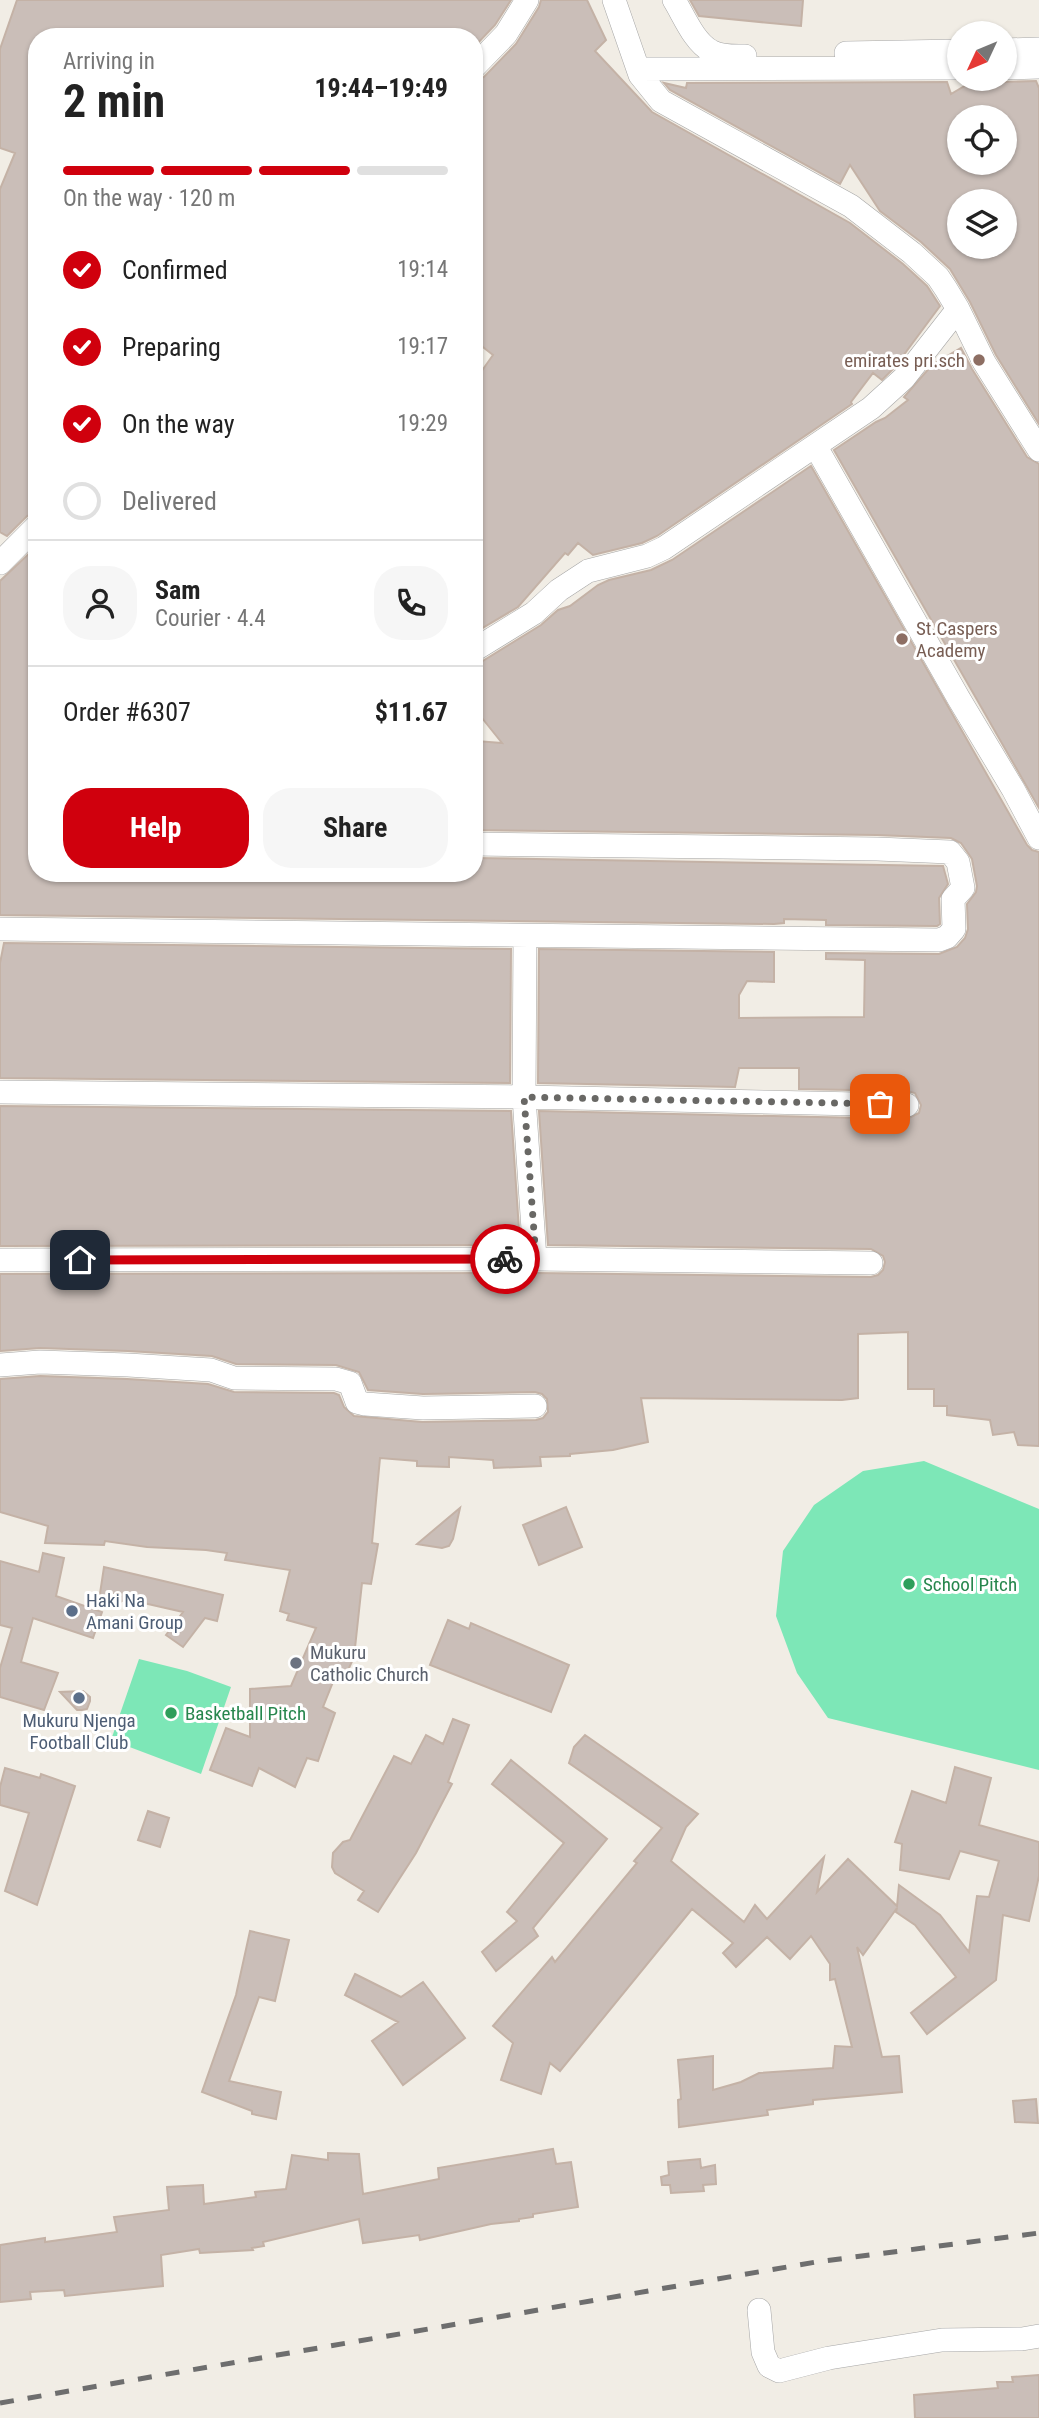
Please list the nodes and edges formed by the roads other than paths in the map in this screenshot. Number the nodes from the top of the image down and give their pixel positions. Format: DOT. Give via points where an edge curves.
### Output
graph roads {
  1 [pos="527,0"];
  2 [pos="614,0"];
  3 [pos="674,0"];
  4 [pos="1039,49"];
  5 [pos="1017,50"];
  6 [pos="947,51"];
  7 [pos="483,58"];
  8 [pos="1039,67"];
  9 [pos="947,68"];
  10 [pos="1017,68"];
  11 [pos="638,69"];
  12 [pos="958,309"];
  13 [pos="816,447"];
  14 [pos="1039,450"];
  15 [pos="28,535"];
  16 [pos="0,563"];
  17 [pos="483,644"];
  18 [pos="1039,838"];
  19 [pos="483,844"];
  20 [pos="0,929"];
  21 [pos="525,936"];
  22 [pos="0,1092"];
  23 [pos="524,1097"];
  24 [pos="907,1105"];
  25 [pos="536,1259"];
  26 [pos="0,1260"];
  27 [pos="871,1263"];
  28 [pos="0,1365"];
  29 [pos="535,1406"];
  30 [pos="760,2310"];
  31 [pos="1039,2336"];
  1 -- 7 [label="street" via="506,34"];
  2 -- 11 [label="street"];
  3 -- 6 [label="street" via="712,52"];
  4 -- 5 [label="street"];
  8 -- 10 [label="street"];
  9 -- 11 [label="street"];
  11 -- 12 [label="street" via="661,101 851,206 938,277"];
  12 -- 13 [label="street" via="904,378"];
  12 -- 14 [label="street" via="984,362"];
  13 -- 17 [label="street" via="664,548 589,571"];
  13 -- 18 [label="street"];
  15 -- 16 [label="street"];
  19 -- 21 [label="street" via="950,852 957,860 963,886 953,900 954,929 942,940"];
  20 -- 21 [label="street"];
  21 -- 23 [label="street"];
  22 -- 23 [label="street"];
  23 -- 24 [label="street"];
  23 -- 25 [label="street"];
  25 -- 26 [label="street"];
  25 -- 27 [label="street"];
  28 -- 29 [label="street" via="128,1365 211,1370 234,1378 336,1379 350,1383 357,1402 365,1404"];
  30 -- 31 [label="street" via="763,2352 769,2366 779,2371 942,2340"];
}
